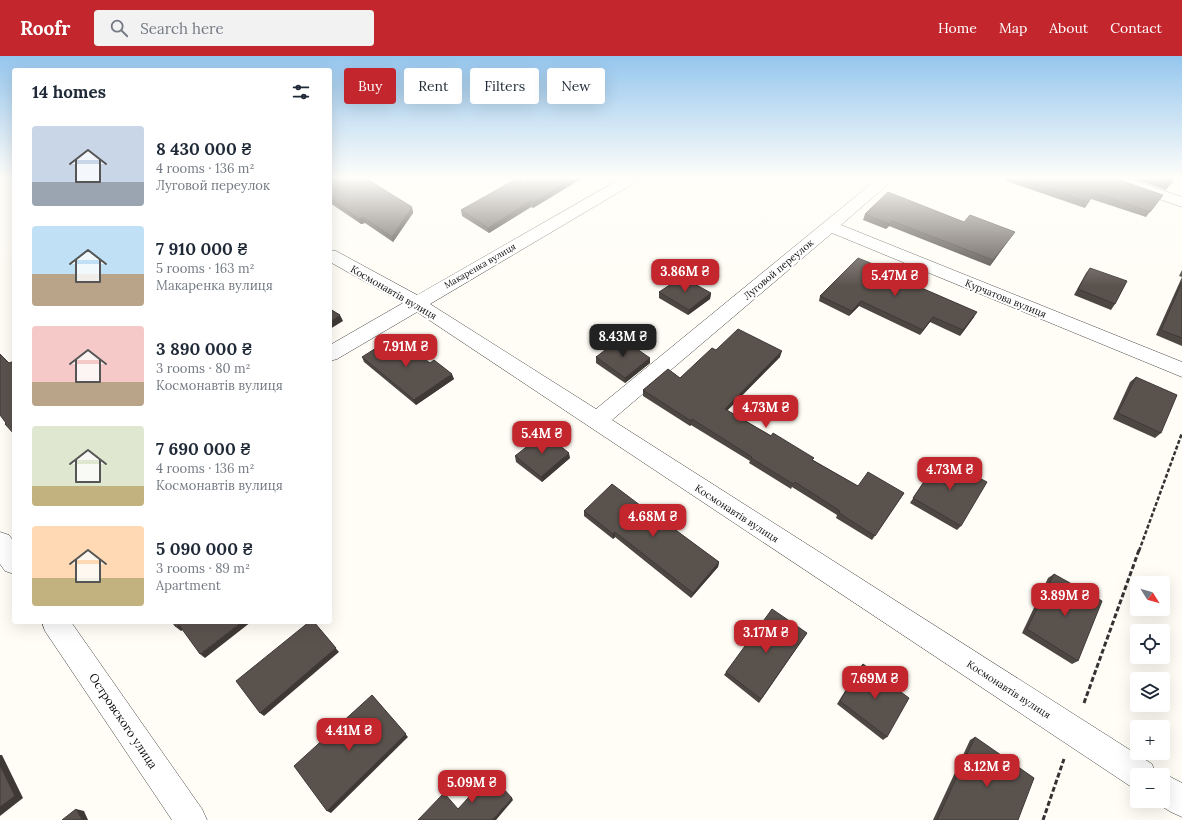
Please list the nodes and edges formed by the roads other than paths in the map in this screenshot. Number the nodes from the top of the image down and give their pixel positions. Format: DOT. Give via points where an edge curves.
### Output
graph roads {
  1 [pos="569,215"];
  2 [pos="843,215"];
  3 [pos="829,226"];
  4 [pos="332,256"];
  5 [pos="416,303"];
  6 [pos="332,353"];
  7 [pos="1182,370"];
  8 [pos="596,421"];
  9 [pos="56,624"];
  10 [pos="1130,768"];
  11 [pos="1170,793"];
  12 [pos="1182,801"];
  13 [pos="191,820"];
  1 -- 5 [label="street, Макаренка вулиця"];
  2 -- 3 [label="street, Луговой переулок"];
  3 -- 7 [label="street, Курчатова вулиця"];
  3 -- 8 [label="street, Луговой переулок"];
  4 -- 5 [label="street, Космонавтів вулиця"];
  5 -- 6 [label="street, Макаренка вулиця"];
  5 -- 8 [label="street, Космонавтів вулиця"];
  8 -- 10 [label="street, Космонавтів вулиця"];
  9 -- 13 [label="street, Островского улица"];
  11 -- 12 [label="street"];
}
